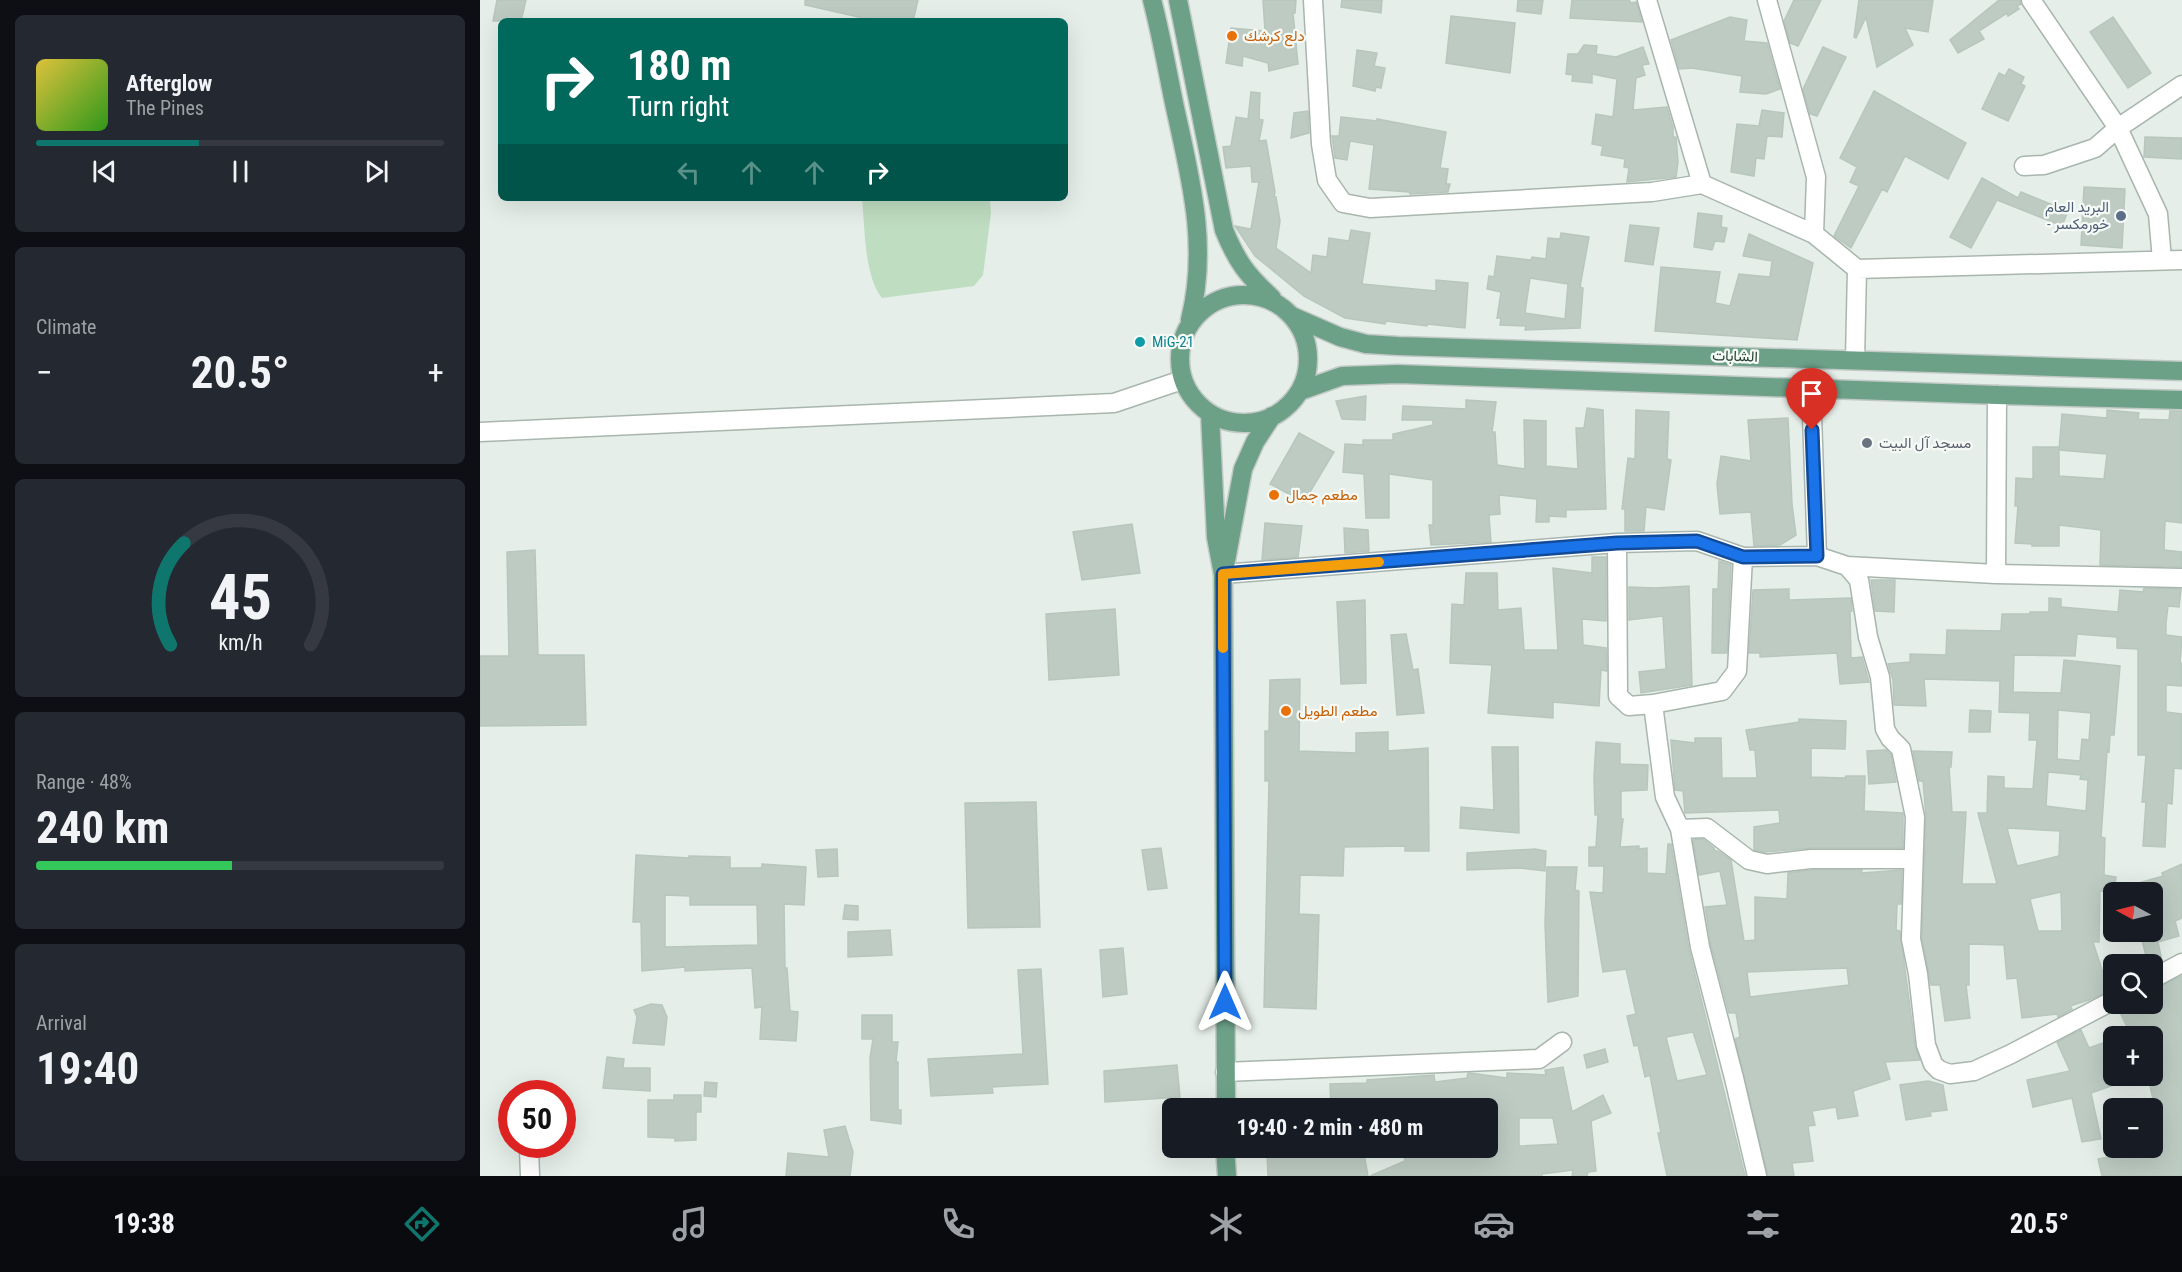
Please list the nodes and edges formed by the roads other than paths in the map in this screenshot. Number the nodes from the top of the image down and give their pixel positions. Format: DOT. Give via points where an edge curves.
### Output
graph roads {
  1 [pos="1152,0"];
  2 [pos="1178,0"];
  3 [pos="1313,0"];
  4 [pos="1647,0"];
  5 [pos="1767,0"];
  6 [pos="2031,0"];
  7 [pos="2182,85"];
  8 [pos="2118,128"];
  9 [pos="2024,166"];
  10 [pos="1702,184"];
  11 [pos="1814,234"];
  12 [pos="2162,260"];
  13 [pos="2182,260"];
  14 [pos="1857,268"];
  15 [pos="1278,303"];
  16 [pos="1292,316"];
  17 [pos="1190,323"];
  18 [pos="1855,359"];
  19 [pos="2182,371"];
  20 [pos="1182,380"];
  21 [pos="1811,388"];
  22 [pos="1300,391"];
  23 [pos="1997,395"];
  24 [pos="2182,400"];
  25 [pos="1210,414"];
  26 [pos="1272,417"];
  27 [pos="480,432"];
  28 [pos="1617,543"];
  29 [pos="1817,556"];
  30 [pos="1743,557"];
  31 [pos="1847,566"];
  32 [pos="1223,574"];
  33 [pos="1996,574"];
  34 [pos="2182,578"];
  35 [pos="1653,704"];
  36 [pos="1680,829"];
  37 [pos="1913,859"];
  38 [pos="2182,963"];
  39 [pos="2163,973"];
  40 [pos="2103,1006"];
  41 [pos="1562,1042"];
  42 [pos="1225,1072"];
  43 [pos="1226,1098"];
  44 [pos="529,1158"];
  45 [pos="1226,1158"];
  46 [pos="530,1176"];
  47 [pos="1227,1176"];
  48 [pos="1757,1176"];
  1 -- 17 [label="main road" via="1199,237 1197,292"];
  2 -- 15 [label="main road" via="1224,230 1235,257 1251,279"];
  3 -- 10 [label="street" via="1321,144 1327,180 1343,203 1370,208 1652,192"];
  4 -- 10 [label="street"];
  5 -- 11 [label="street" via="1816,177"];
  6 -- 8 [label="street"];
  7 -- 8 [label="street"];
  8 -- 9 [label="street" via="2095,148 2044,165"];
  8 -- 12 [label="street" via="2158,214"];
  10 -- 11 [label="street"];
  11 -- 14 [label="street"];
  12 -- 13 [label="street"];
  12 -- 14 [label="street"];
  14 -- 18 [label="street"];
  15 -- 16 [label="main road"];
  15 -- 17 [label="main road" via="1240,294 1220,298 1203,308"];
  16 -- 18 [label="main road, الشابات" via="1340,338 1366,344"];
  16 -- 22 [label="main road" via="1303,333 1308,352 1307,372"];
  17 -- 20 [label="main road" via="1181,341"];
  18 -- 19 [label="main road, الشابات"];
  20 -- 25 [label="main road" via="1193,399"];
  20 -- 27 [label="street" via="1114,403"];
  21 -- 22 [label="main road, الشابات" via="1398,374 1342,376"];
  21 -- 23 [label="main road, الشابات"];
  21 -- 29 [label="street"];
  22 -- 26 [label="main road"];
  23 -- 24 [label="main road, الشابات"];
  23 -- 33 [label="street"];
  25 -- 26 [label="main road" via="1230,422 1252,423"];
  25 -- 32 [label="main road" via="1215,537"];
  26 -- 32 [label="main road" via="1243,469"];
  28 -- 30 [label="street" via="1697,541"];
  28 -- 32 [label="street"];
  28 -- 35 [label="street" via="1618,696 1629,706"];
  29 -- 30 [label="street"];
  29 -- 31 [label="street"];
  30 -- 35 [label="street" via="1737,671 1722,691"];
  31 -- 33 [label="street"];
  31 -- 37 [label="street" via="1859,580 1868,637 1880,677 1885,729 1903,756 1915,818"];
  32 -- 42 [label="main road"];
  33 -- 34 [label="street"];
  35 -- 36 [label="street" via="1665,797"];
  36 -- 37 [label="street" via="1707,828 1749,860 1767,864 1811,859"];
  36 -- 48 [label="street" via="1700,946"];
  37 -- 40 [label="street" via="1911,939 1926,1045 1939,1070 1950,1074 1974,1071"];
  38 -- 39 [label="street"];
  41 -- 42 [label="street" via="1539,1059"];
  42 -- 43 [label="main road"];
  44 -- 46 [label="street"];
  45 -- 47 [label="main road"];
}
